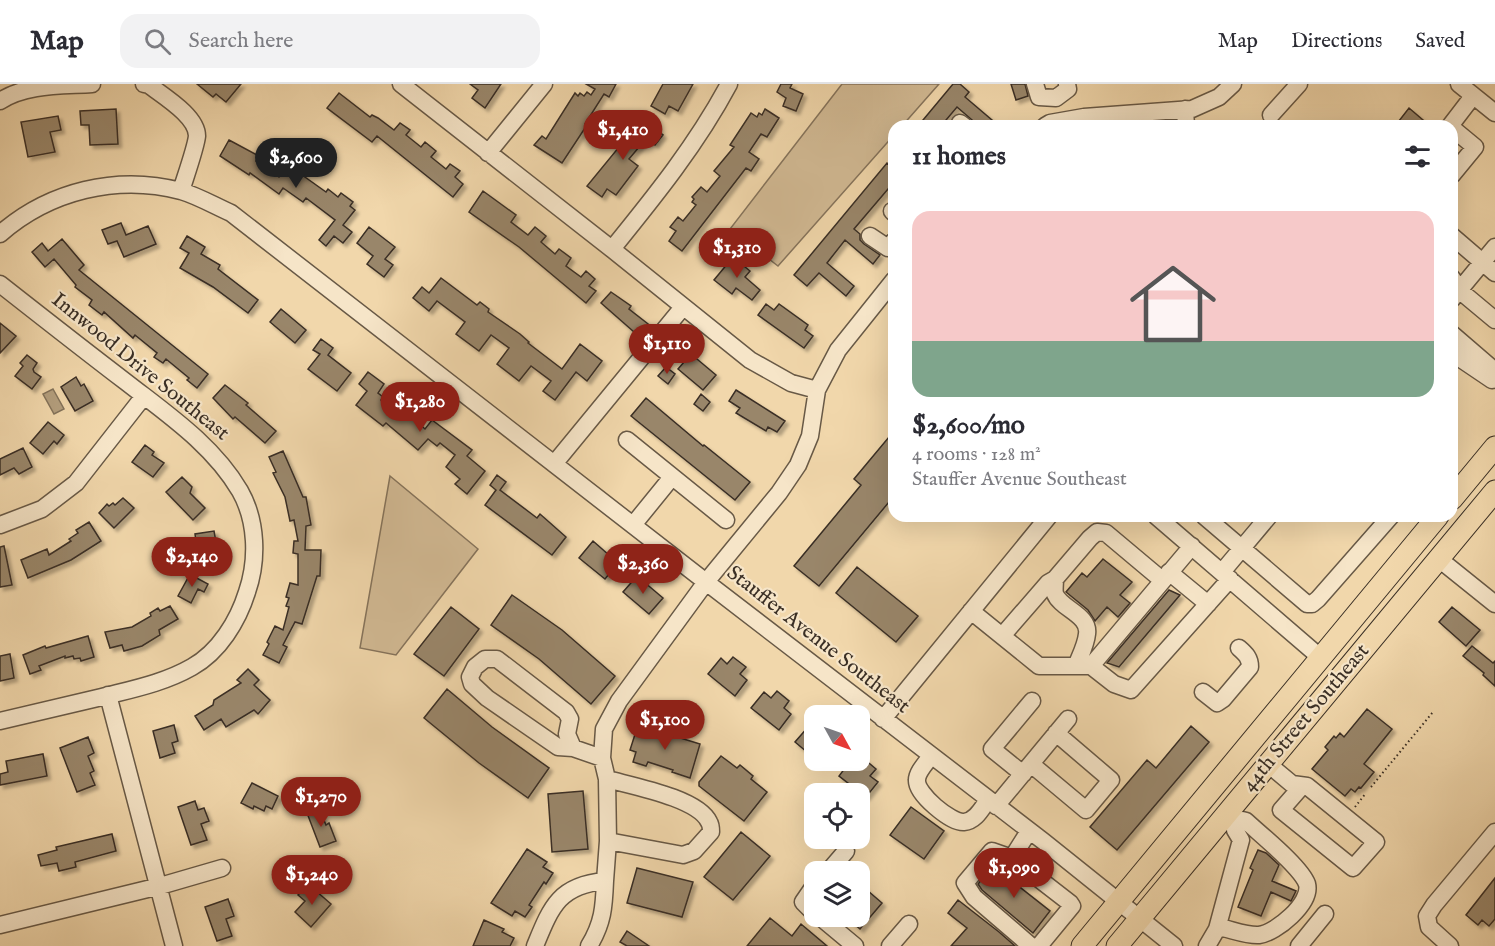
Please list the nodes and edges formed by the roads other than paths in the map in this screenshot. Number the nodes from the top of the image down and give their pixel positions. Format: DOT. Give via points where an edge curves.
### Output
graph roads {
  1 [pos="92,84"];
  2 [pos="144,84"];
  3 [pos="401,84"];
  4 [pos="544,84"];
  5 [pos="729,84"];
  6 [pos="1035,84"];
  7 [pos="1067,84"];
  8 [pos="1233,84"];
  9 [pos="1299,84"];
  10 [pos="1459,84"];
  11 [pos="1473,96"];
  12 [pos="1056,98"];
  13 [pos="0,101"];
  14 [pos="1185,109"];
  15 [pos="1495,113"];
  16 [pos="1271,116"];
  17 [pos="1138,119"];
  18 [pos="1065,120"];
  19 [pos="1186,120"];
  20 [pos="1455,120"];
  21 [pos="1458,133"];
  22 [pos="488,153"];
  23 [pos="1458,168"];
  24 [pos="181,191"];
  25 [pos="0,234"];
  26 [pos="870,236"];
  27 [pos="1458,241"];
  28 [pos="1495,247"];
  29 [pos="888,248"];
  30 [pos="612,249"];
  31 [pos="1489,267"];
  32 [pos="0,285"];
  33 [pos="1458,286"];
  34 [pos="888,288"];
  35 [pos="1458,292"];
  36 [pos="683,307"];
  37 [pos="1495,320"];
  38 [pos="1458,339"];
  39 [pos="1458,357"];
  40 [pos="1495,371"];
  41 [pos="1495,382"];
  42 [pos="817,390"];
  43 [pos="144,396"];
  44 [pos="627,440"];
  45 [pos="1495,447"];
  46 [pos="554,464"];
  47 [pos="672,477"];
  48 [pos="1495,490"];
  49 [pos="1458,492"];
  50 [pos="726,520"];
  51 [pos="1043,522"];
  52 [pos="1163,522"];
  53 [pos="1211,522"];
  54 [pos="1264,522"];
  55 [pos="1386,522"];
  56 [pos="1434,522"];
  57 [pos="1438,522"];
  58 [pos="0,525"];
  59 [pos="633,525"];
  60 [pos="1192,546"];
  61 [pos="1242,548"];
  62 [pos="1439,559"];
  63 [pos="1166,576"];
  64 [pos="1226,576"];
  65 [pos="1055,579"];
  66 [pos="706,582"];
  67 [pos="1208,604"];
  68 [pos="1495,604"];
  69 [pos="971,611"];
  70 [pos="1002,636"];
  71 [pos="1239,648"];
  72 [pos="1321,658"];
  73 [pos="1084,666"];
  74 [pos="1203,692"];
  75 [pos="108,695"];
  76 [pos="1032,701"];
  77 [pos="883,718"];
  78 [pos="1068,719"];
  79 [pos="0,721"];
  80 [pos="1056,733"];
  81 [pos="1284,747"];
  82 [pos="573,748"];
  83 [pos="931,756"];
  84 [pos="602,758"];
  85 [pos="1268,764"];
  86 [pos="1027,769"];
  87 [pos="607,779"];
  88 [pos="1302,786"];
  89 [pos="992,803"];
  90 [pos="1230,820"];
  91 [pos="1029,831"];
  92 [pos="1495,832"];
  93 [pos="608,841"];
  94 [pos="846,850"];
  95 [pos="1012,858"];
  96 [pos="837,861"];
  97 [pos="222,868"];
  98 [pos="605,881"];
  99 [pos="159,886"];
  100 [pos="1120,901"];
  101 [pos="1325,914"];
  102 [pos="1140,918"];
  103 [pos="909,924"];
  104 [pos="0,925"];
  105 [pos="832,927"];
  106 [pos="1218,927"];
  107 [pos="174,946"];
  108 [pos="535,946"];
  109 [pos="589,946"];
  110 [pos="855,946"];
  111 [pos="890,946"];
  112 [pos="1031,946"];
  113 [pos="1039,946"];
  114 [pos="1082,946"];
  115 [pos="1117,946"];
  116 [pos="1174,946"];
  117 [pos="1207,946"];
  118 [pos="1299,946"];
  119 [pos="1450,946"];
  1 -- 13 [label="street" via="31,89"];
  2 -- 24 [label="street" via="181,110 197,135"];
  3 -- 22 [label="street"];
  4 -- 22 [label="street"];
  5 -- 30 [label="street" via="682,162"];
  6 -- 12 [label="street" via="1039,98"];
  7 -- 12 [label="street" via="1068,89"];
  8 -- 14 [label="street" via="1219,97"];
  9 -- 16 [label="street"];
  10 -- 11 [label="street"];
  11 -- 15 [label="street"];
  11 -- 20 [label="street"];
  12 -- 18 [label="street"];
  14 -- 17 [label="street"];
  14 -- 19 [label="street"];
  17 -- 18 [label="street"];
  21 -- 23 [label="street" via="1475,147"];
  22 -- 30 [label="street"];
  24 -- 25 [label="street, Stauffer Avenue Southeast" via="115,185 72,192 37,207"];
  24 -- 46 [label="street, Stauffer Avenue Southeast" via="231,213"];
  26 -- 29 [label="street"];
  27 -- 31 [label="street"];
  28 -- 31 [label="street"];
  30 -- 36 [label="street"];
  31 -- 33 [label="street"];
  32 -- 43 [label="street, Innwood Drive Southeast"];
  34 -- 42 [label="street" via="838,350"];
  35 -- 37 [label="street"];
  36 -- 42 [label="street" via="750,360 791,383"];
  36 -- 46 [label="street"];
  38 -- 40 [label="street"];
  39 -- 41 [label="street"];
  42 -- 66 [label="street" via="810,436 798,465"];
  43 -- 58 [label="street" via="76,483 42,509"];
  43 -- 75 [label="street, Innwood Drive Southeast" via="216,457 241,493 254,534 252,577 231,629 214,650 194,666 157,684"];
  44 -- 47 [label="street"];
  45 -- 49 [label="main road"];
  46 -- 59 [label="street, Stauffer Avenue Southeast"];
  47 -- 50 [label="street"];
  47 -- 59 [label="street"];
  48 -- 62 [label="main road, 44th Street Southeast"];
  51 -- 69 [label="street"];
  52 -- 60 [label="street"];
  53 -- 61 [label="street"];
  54 -- 61 [label="street"];
  55 -- 61 [label="street" via="1312,604"];
  56 -- 72 [label="main road, 44th Street Southeast"];
  57 -- 62 [label="main road" via="1434,537"];
  59 -- 66 [label="street, Stauffer Avenue Southeast"];
  60 -- 63 [label="street"];
  60 -- 64 [label="street"];
  61 -- 64 [label="street"];
  62 -- 68 [label="street"];
  62 -- 81 [label="main road, 44th Street Southeast"];
  63 -- 65 [label="street" via="1107,533 1097,532"];
  63 -- 67 [label="street"];
  63 -- 73 [label="street"];
  64 -- 67 [label="street"];
  64 -- 72 [label="street"];
  65 -- 70 [label="street" via="1047,583"];
  65 -- 73 [label="street" via="1055,594 1087,626"];
  66 -- 77 [label="street, Stauffer Avenue Southeast"];
  66 -- 84 [label="street" via="619,701 604,729"];
  67 -- 73 [label="street" via="1131,690"];
  69 -- 70 [label="street"];
  69 -- 77 [label="street"];
  70 -- 73 [label="street" via="1039,666"];
  71 -- 74 [label="street" via="1247,655 1250,667 1217,703"];
  72 -- 81 [label="main road" via="1326,667 1323,689 1286,732"];
  72 -- 100 [label="main road, 44th Street Southeast"];
  75 -- 79 [label="street, Innwood Drive Southeast"];
  75 -- 99 [label="street"];
  76 -- 86 [label="street" via="992,749"];
  77 -- 83 [label="street, Stauffer Avenue Southeast"];
  78 -- 80 [label="street"];
  80 -- 86 [label="street"];
  80 -- 86 [label="street" via="1111,780 1086,810"];
  81 -- 85 [label="main road, 44th Street Southeast"];
  82 -- 82 [label="street" via="558,747 487,698 472,684 470,677 475,667 485,659 497,659 557,705 570,719 567,734"];
  82 -- 84 [label="street"];
  83 -- 89 [label="street, Stauffer Avenue Southeast"];
  83 -- 89 [label="street" via="917,778 917,788 923,797 956,822 966,822"];
  84 -- 87 [label="street"];
  85 -- 88 [label="street" via="1292,784"];
  85 -- 90 [label="main road, 44th Street Southeast"];
  86 -- 89 [label="street"];
  87 -- 93 [label="street"];
  87 -- 93 [label="street" via="679,799 709,822 711,832 694,851 683,855"];
  88 -- 88 [label="street" via="1281,810 1353,868 1376,842 1307,786"];
  89 -- 91 [label="street, Stauffer Avenue Southeast"];
  90 -- 102 [label="main road, 44th Street Southeast"];
  90 -- 106 [label="street" via="1241,840"];
  90 -- 106 [label="street" via="1246,821 1286,857 1308,891 1300,907 1270,931 1258,935"];
  91 -- 95 [label="street"];
  91 -- 100 [label="street, Stauffer Avenue Southeast"];
  92 -- 119 [label="street" via="1430,910 1427,922"];
  93 -- 98 [label="street"];
  94 -- 96 [label="street"];
  95 -- 112 [label="street" via="992,850 965,883 974,897"];
  95 -- 113 [label="street" via="1072,904"];
  97 -- 99 [label="street"];
  98 -- 108 [label="street" via="574,886 564,894"];
  98 -- 109 [label="street" via="599,930"];
  99 -- 104 [label="street"];
  99 -- 107 [label="street"];
  100 -- 102 [label="street, Stauffer Avenue Southeast"];
  100 -- 114 [label="main road, 44th Street Southeast"];
  101 -- 118 [label="street"];
  102 -- 115 [label="main road, 44th Street Southeast"];
  102 -- 116 [label="street, Stauffer Avenue Southeast"];
  103 -- 111 [label="street"];
  105 -- 110 [label="street"];
  106 -- 117 [label="street"];
}
